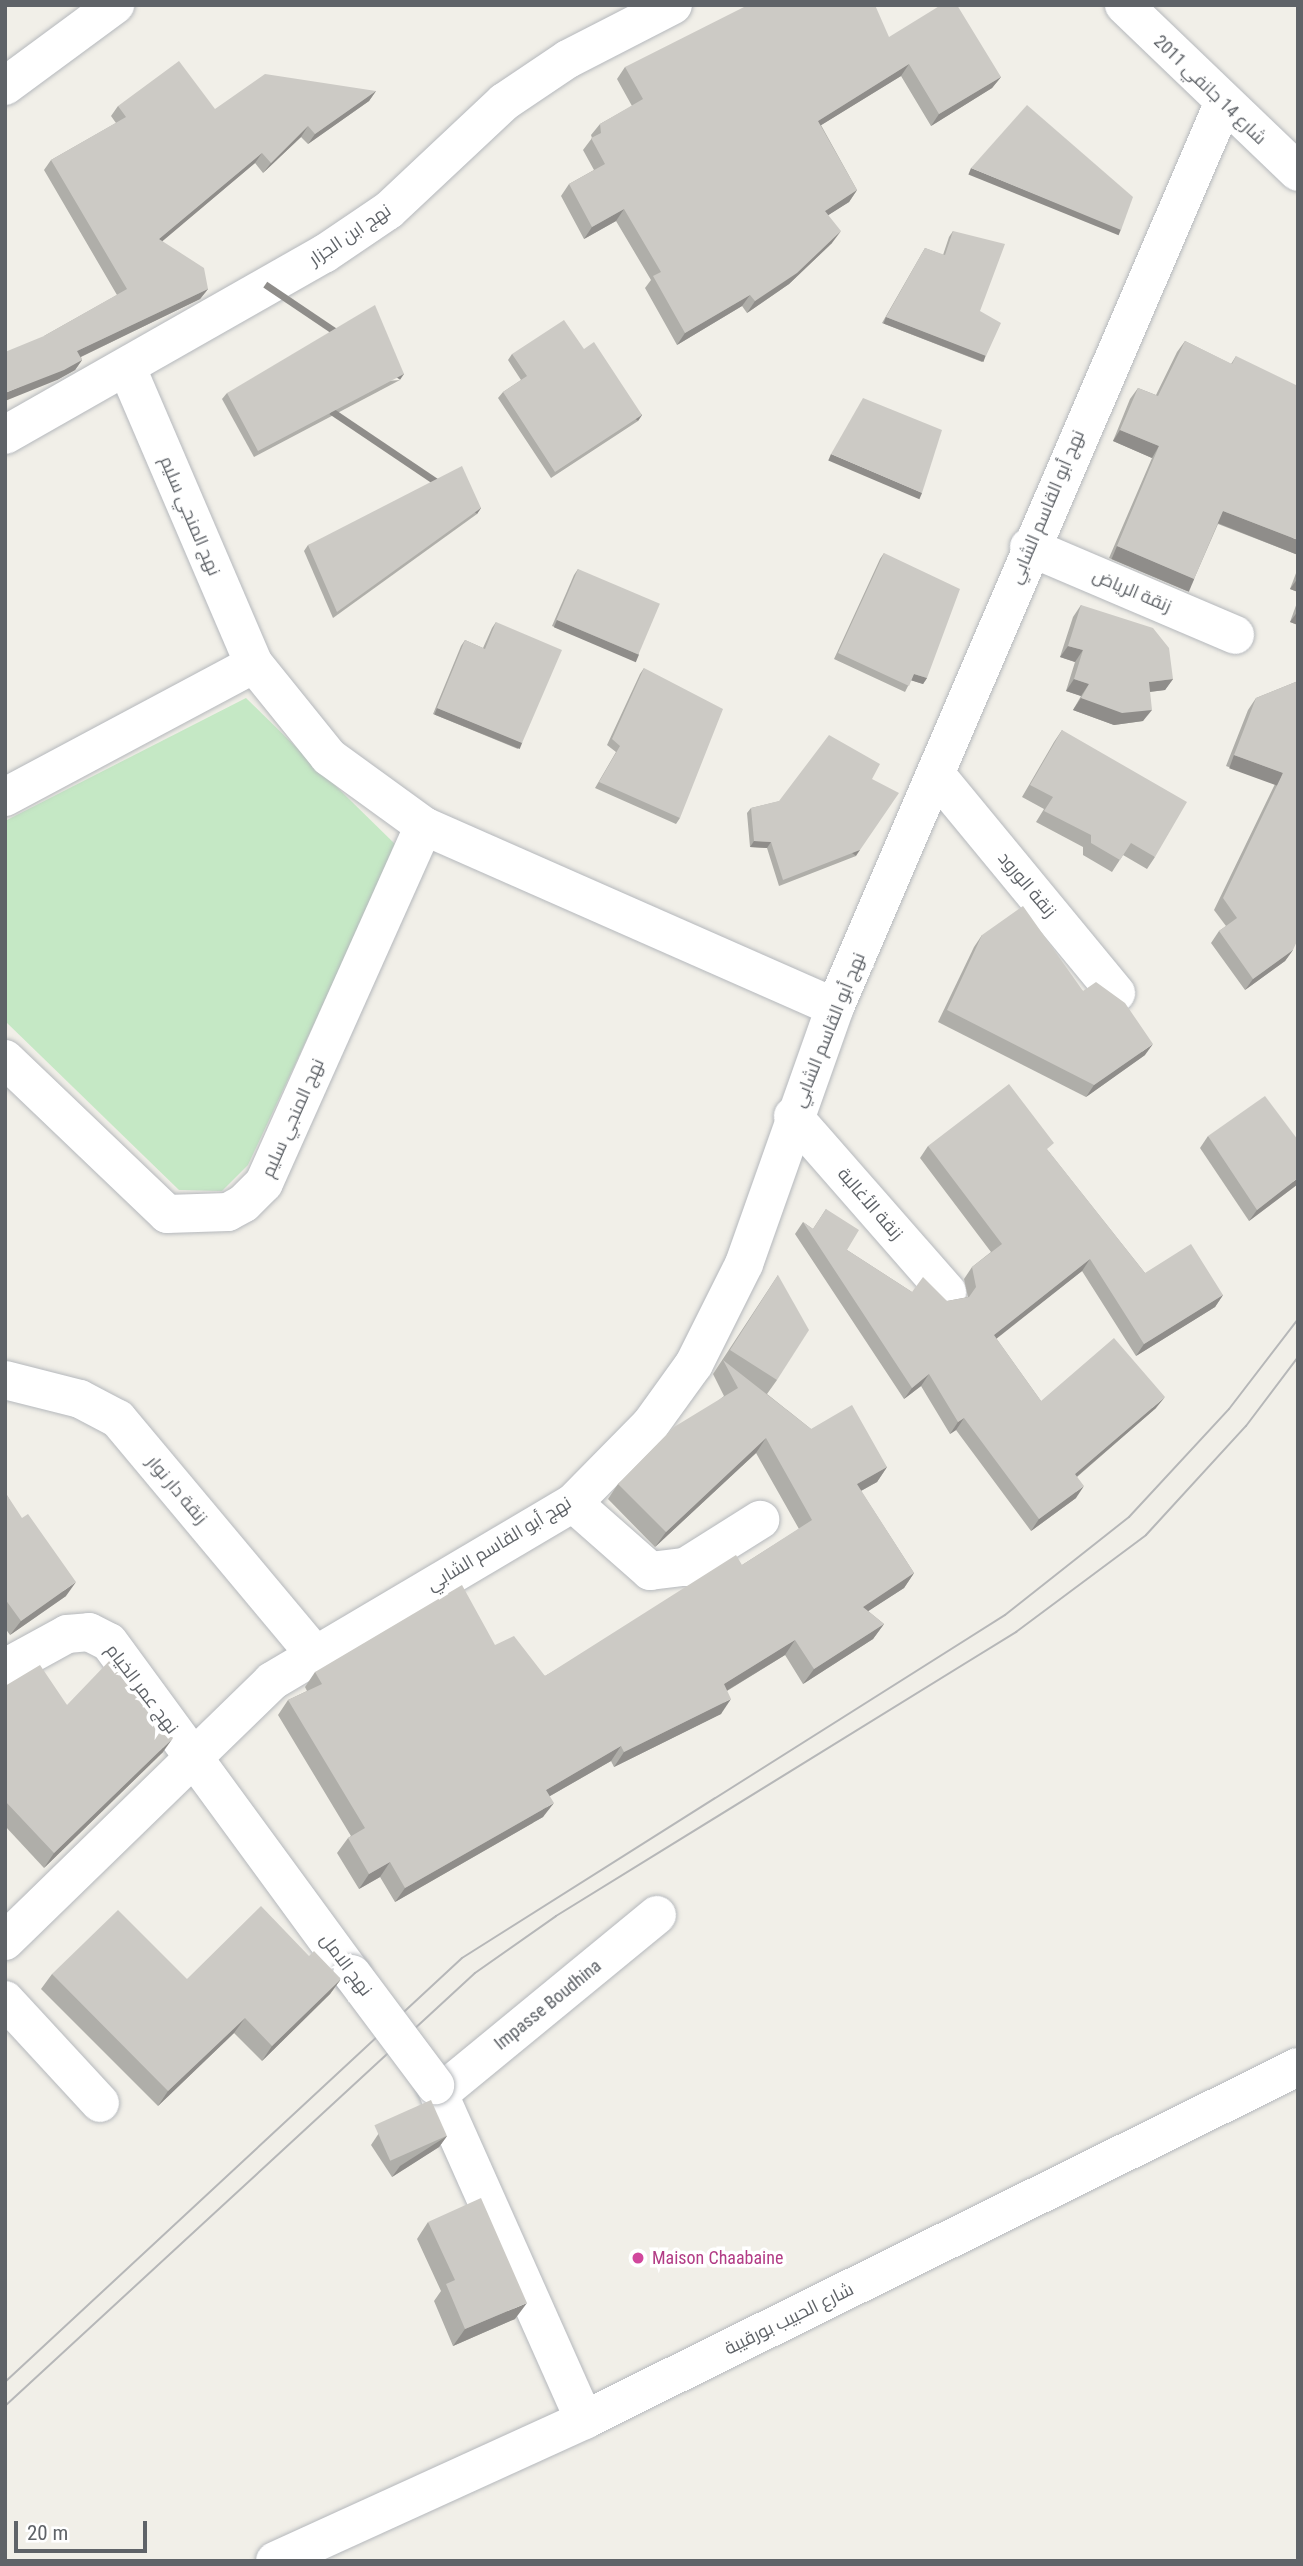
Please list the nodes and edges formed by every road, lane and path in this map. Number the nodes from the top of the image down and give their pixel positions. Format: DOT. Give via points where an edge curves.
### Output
graph roads {
  1 [pos="115,5"];
  2 [pos="673,5"];
  3 [pos="1124,5"];
  4 [pos="5,86"];
  5 [pos="1223,104"];
  6 [pos="1298,172"];
  7 [pos="127,368"];
  8 [pos="5,435"];
  9 [pos="1028,547"];
  10 [pos="1235,635"];
  11 [pos="254,664"];
  12 [pos="939,777"];
  13 [pos="5,797"];
  14 [pos="424,826"];
  15 [pos="1116,993"];
  16 [pos="835,1007"];
  17 [pos="5,1059"];
  18 [pos="793,1116"];
  19 [pos="947,1292"];
  20 [pos="5,1380"];
  21 [pos="573,1503"];
  22 [pos="760,1520"];
  23 [pos="314,1653"];
  24 [pos="5,1668"];
  25 [pos="195,1760"];
  26 [pos="657,1916"];
  27 [pos="5,1941"];
  28 [pos="5,2000"];
  29 [pos="1298,2067"];
  30 [pos="437,2089"];
  31 [pos="100,2103"];
  32 [pos="584,2420"];
  33 [pos="275,2561"];
  1 -- 4 [label="street"];
  2 -- 7 [label="street, نهج ابن الجزار" via="568,59 504,102 389,210 324,254"];
  3 -- 5 [label="street, شارع 14 جانفي 2011"];
  5 -- 6 [label="street, شارع 14 جانفي 2011"];
  5 -- 9 [label="street, نهج أبو القاسم الشابي"];
  7 -- 8 [label="street, نهج ابن الجزار"];
  7 -- 11 [label="street, نهج المنجي سليم"];
  9 -- 10 [label="street, زنقة الرياض"];
  9 -- 12 [label="street, نهج أبو القاسم الشابي"];
  11 -- 13 [label="street"];
  11 -- 14 [label="street, نهج المنجي سليم" via="329,757"];
  12 -- 15 [label="street, زنقة الورود"];
  12 -- 16 [label="street, نهج أبو القاسم الشابي"];
  14 -- 16 [label="street, نهج المنجي سليم"];
  14 -- 17 [label="street, نهج المنجي سليم" via="264,1183 244,1203 216,1214 167,1214"];
  16 -- 18 [label="street, نهج أبو القاسم الشابي"];
  18 -- 19 [label="street, زنقة الأغالبة"];
  18 -- 21 [label="street, نهج أبو القاسم الشابي" via="744,1264 694,1364 650,1425"];
  20 -- 23 [label="street, زنقة دار نوار" via="80,1399 118,1419"];
  21 -- 22 [label="street" via="650,1570 685,1567"];
  21 -- 23 [label="street, نهج أبو القاسم الشابي"];
  23 -- 25 [label="street, نهج أبو القاسم الشابي" via="246,1703"];
  24 -- 25 [label="street, نهج عمر الخيام" via="67,1634 89,1632 109,1642"];
  25 -- 27 [label="street"];
  25 -- 30 [label="street, نهج الامل, bridge"];
  26 -- 30 [label="street, Impasse Boudhina"];
  28 -- 31 [label="street"];
  29 -- 32 [label="street, شارع الحبيب بورقيبة"];
  30 -- 32 [label="street, نهج الامل"];
  32 -- 33 [label="street, شارع الحبيب بورقيبة"];
}
